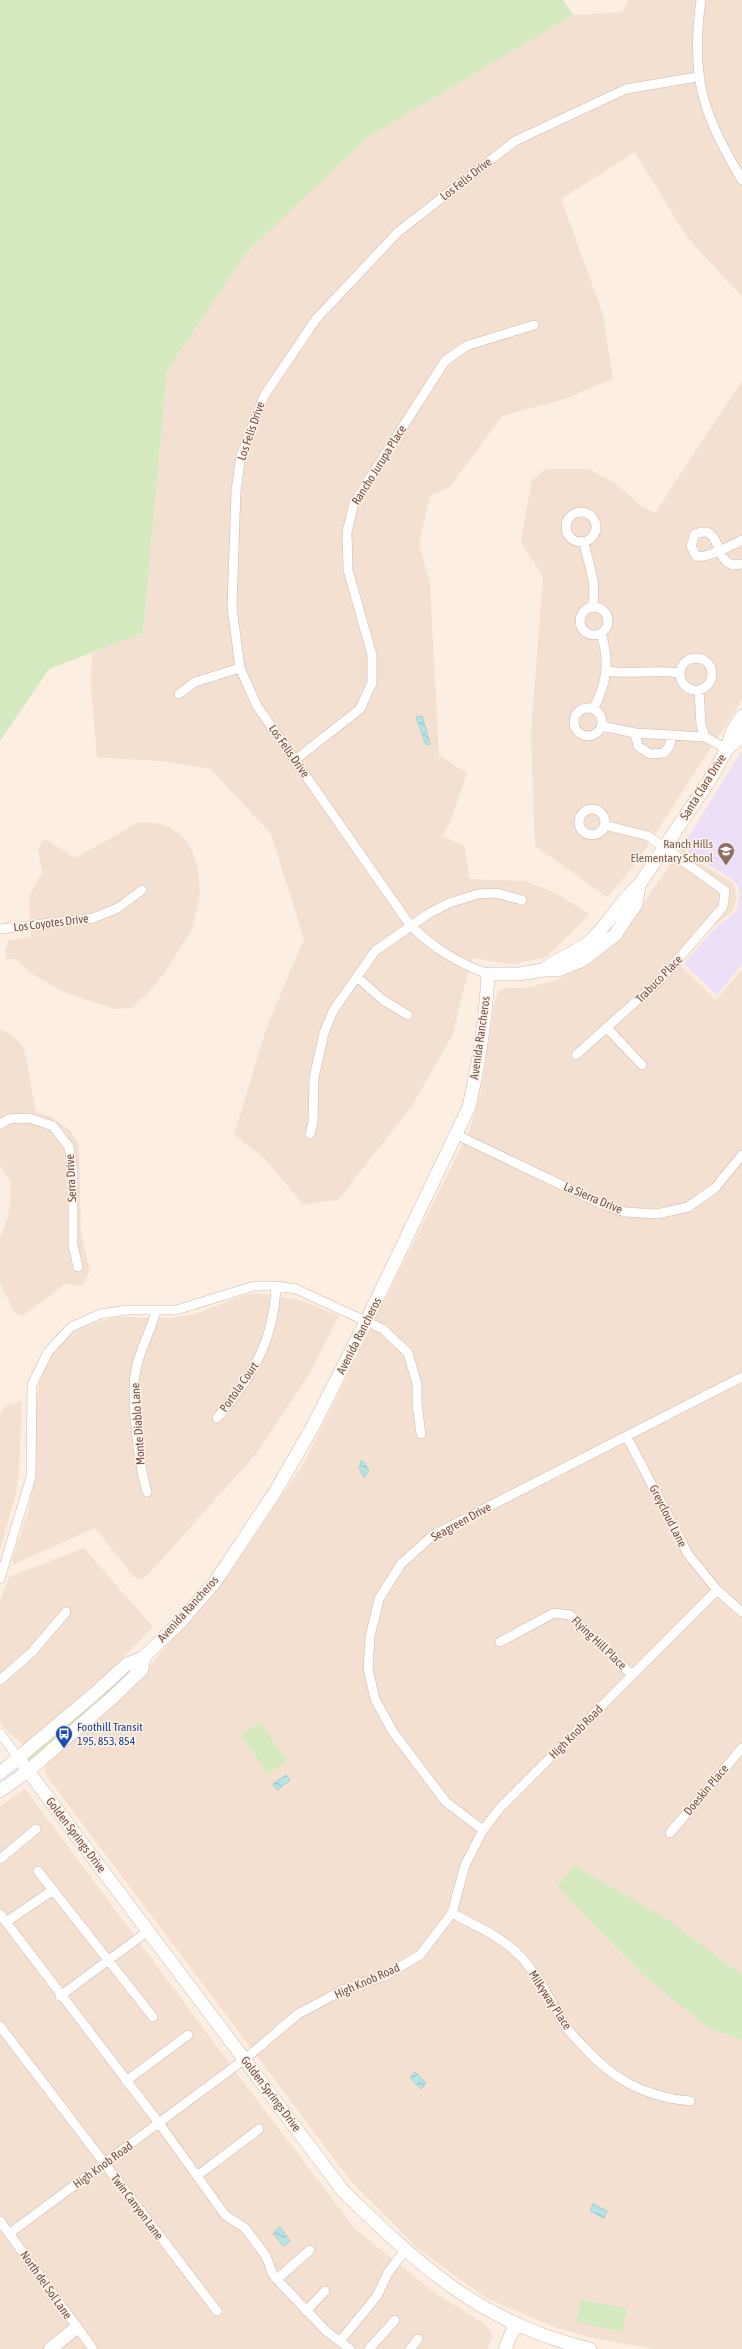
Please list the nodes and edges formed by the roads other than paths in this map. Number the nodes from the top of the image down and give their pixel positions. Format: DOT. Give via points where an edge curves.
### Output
graph roads {
  1 [pos="700,0"];
  2 [pos="698,77"];
  3 [pos="742,180"];
  4 [pos="534,325"];
  5 [pos="742,540"];
  6 [pos="584,542"];
  7 [pos="742,564"];
  8 [pos="592,607"];
  9 [pos="601,634"];
  10 [pos="240,668"];
  11 [pos="607,671"];
  12 [pos="680,673"];
  13 [pos="698,690"];
  14 [pos="179,694"];
  15 [pos="593,709"];
  16 [pos="742,716"];
  17 [pos="602,726"];
  18 [pos="635,732"];
  19 [pos="742,735"];
  20 [pos="672,736"];
  21 [pos="705,737"];
  22 [pos="727,749"];
  23 [pos="295,760"];
  24 [pos="604,825"];
  25 [pos="665,847"];
  26 [pos="142,890"];
  27 [pos="522,900"];
  28 [pos="410,925"];
  29 [pos="0,929"];
  30 [pos="488,974"];
  31 [pos="357,977"];
  32 [pos="408,1014"];
  33 [pos="607,1028"];
  34 [pos="576,1055"];
  35 [pos="642,1065"];
  36 [pos="0,1124"];
  37 [pos="310,1134"];
  38 [pos="457,1135"];
  39 [pos="742,1155"];
  40 [pos="78,1267"];
  41 [pos="276,1286"];
  42 [pos="156,1311"];
  43 [pos="366,1322"];
  44 [pos="741,1379"];
  45 [pos="217,1418"];
  46 [pos="421,1434"];
  47 [pos="627,1437"];
  48 [pos="147,1492"];
  49 [pos="4,1553"];
  50 [pos="0,1579"];
  51 [pos="717,1590"];
  52 [pos="66,1612"];
  53 [pos="742,1612"];
  54 [pos="500,1642"];
  55 [pos="144,1657"];
  56 [pos="632,1675"];
  57 [pos="0,1680"];
  58 [pos="0,1733"];
  59 [pos="742,1748"];
  60 [pos="19,1759"];
  61 [pos="28,1771"];
  62 [pos="0,1773"];
  63 [pos="0,1791"];
  64 [pos="36,1829"];
  65 [pos="483,1830"];
  66 [pos="670,1833"];
  67 [pos="0,1859"];
  68 [pos="38,1871"];
  69 [pos="53,1890"];
  70 [pos="452,1913"];
  71 [pos="0,1914"];
  72 [pos="6,1922"];
  73 [pos="148,1931"];
  74 [pos="108,1961"];
  75 [pos="60,1996"];
  76 [pos="153,2017"];
  77 [pos="0,2026"];
  78 [pos="188,2035"];
  79 [pos="245,2059"];
  80 [pos="126,2081"];
  81 [pos="690,2101"];
  82 [pos="159,2123"];
  83 [pos="259,2130"];
  84 [pos="104,2164"];
  85 [pos="197,2176"];
  86 [pos="0,2220"];
  87 [pos="10,2233"];
  88 [pos="310,2250"];
  89 [pos="404,2251"];
  90 [pos="277,2280"];
  91 [pos="325,2291"];
  92 [pos="217,2311"];
  93 [pos="306,2311"];
  94 [pos="394,2320"];
  95 [pos="516,2325"];
  96 [pos="76,2328"];
  97 [pos="418,2339"];
  98 [pos="340,2341"];
  99 [pos="50,2349"];
  100 [pos="93,2349"];
  101 [pos="350,2349"];
  102 [pos="369,2349"];
  103 [pos="410,2349"];
  104 [pos="505,2349"];
  105 [pos="590,2349"];
  1 -- 2 [label="street" via="696,37"];
  2 -- 3 [label="street" via="718,140"];
  2 -- 10 [label="street, Los Felis Drive" via="626,89 515,141 398,232 316,319 264,396 241,456 236,491 232,607"];
  4 -- 23 [label="street, Rancho Jurupa Place" via="466,346 445,361 354,503 347,532 348,570 372,655 372,683 360,709"];
  5 -- 7 [label="street" via="718,550 720,556 728,563 737,566"];
  6 -- 8 [label="street" via="594,577"];
  8 -- 9 [label="street" via="598,607 608,615 609,622"];
  8 -- 9 [label="street" via="582,613 580,625 587,633"];
  9 -- 11 [label="street"];
  10 -- 14 [label="street" via="195,682"];
  10 -- 23 [label="street, Los Felis Drive" via="258,706"];
  11 -- 12 [label="street" via="634,673 666,670"];
  11 -- 15 [label="street"];
  12 -- 13 [label="street" via="685,686"];
  12 -- 13 [label="street" via="689,659 702,658 707,662 714,673 712,679"];
  13 -- 21 [label="street" via="701,725"];
  15 -- 17 [label="street" via="599,714"];
  15 -- 17 [label="street" via="579,710 575,727 578,732 588,736 595,734"];
  16 -- 22 [label="main road, Santa Clara Drive" via="732,732"];
  17 -- 18 [label="street"];
  18 -- 20 [label="street"];
  18 -- 20 [label="street" via="638,746 650,754 664,753"];
  19 -- 22 [label="main road, Santa Clara Drive"];
  20 -- 21 [label="street"];
  21 -- 22 [label="street"];
  22 -- 25 [label="main road, Santa Clara Drive"];
  23 -- 28 [label="street, Los Felis Drive"];
  24 -- 25 [label="street" via="648,836"];
  25 -- 30 [label="main road, Santa Clara Drive" via="639,885 626,896 616,913 590,942 555,960 543,970 520,974"];
  25 -- 33 [label="street, Trabuco Place" via="726,891 723,907 661,979"];
  26 -- 29 [label="street, Los Coyotes Drive" via="118,908 93,918"];
  27 -- 28 [label="street" via="496,893 478,894 449,903"];
  28 -- 30 [label="street, Los Felis Drive" via="423,938 460,964"];
  28 -- 31 [label="street" via="375,951"];
  30 -- 38 [label="main road, Avenida Rancheros" via="478,1069 469,1107"];
  31 -- 32 [label="street" via="383,1000"];
  31 -- 37 [label="street" via="332,1011 324,1033 314,1078 313,1123"];
  33 -- 34 [label="street, Trabuco Place"];
  33 -- 35 [label="street"];
  36 -- 40 [label="street, Serra Drive" via="9,1119 30,1118 53,1126 69,1147 73,1170 73,1245"];
  38 -- 39 [label="street, La Sierra Drive" via="599,1203 625,1212 657,1214 688,1207 715,1188"];
  38 -- 43 [label="main road, Avenida Rancheros"];
  41 -- 42 [label="street" via="254,1286 195,1306"];
  41 -- 43 [label="street" via="296,1289"];
  41 -- 45 [label="street, Portola Court" via="272,1325 260,1357 246,1382"];
  42 -- 48 [label="street, Monte Diablo Lane" via="139,1356 134,1386 140,1466"];
  42 -- 49 [label="street" via="127,1310 100,1314 71,1327 48,1352 32,1385 31,1477"];
  43 -- 46 [label="street" via="383,1329 408,1353 418,1384 417,1404"];
  43 -- 55 [label="main road, Avenida Rancheros" via="312,1428 256,1522 215,1582"];
  44 -- 47 [label="street, Seagreen Drive"];
  47 -- 51 [label="street, Greycloud Lane" via="688,1554"];
  47 -- 65 [label="street, Seagreen Drive" via="433,1535 401,1564 379,1599 370,1637 369,1662 375,1699 393,1732 446,1802"];
  49 -- 50 [label="street"];
  51 -- 53 [label="street, Greycloud Lane"];
  51 -- 56 [label="street, High Knob Road"];
  52 -- 57 [label="street" via="32,1652"];
  54 -- 56 [label="street, Flying Hill Place" via="554,1613 570,1615"];
  55 -- 60 [label="main road, Avenida Rancheros" via="126,1665"];
  55 -- 61 [label="main road, Avenida Rancheros" via="142,1669"];
  56 -- 65 [label="street, High Knob Road" via="500,1808"];
  58 -- 60 [label="street"];
  59 -- 66 [label="street, Doeskin Place"];
  60 -- 61 [label="main road, Golden Springs Drive"];
  60 -- 62 [label="main road, Avenida Rancheros"];
  61 -- 63 [label="main road, Avenida Rancheros"];
  61 -- 73 [label="main road, Golden Springs Drive"];
  64 -- 67 [label="street"];
  65 -- 70 [label="street, High Knob Road" via="465,1865"];
  68 -- 69 [label="street"];
  69 -- 72 [label="street"];
  69 -- 74 [label="street"];
  70 -- 79 [label="street, High Knob Road" via="420,1955 384,1976 346,1989 298,2014"];
  70 -- 81 [label="street, Milkyway Place" via="491,1934 520,1956 546,1989 566,2027 596,2061 630,2086 667,2099"];
  71 -- 72 [label="street"];
  72 -- 75 [label="street"];
  73 -- 74 [label="street"];
  73 -- 79 [label="main road, Golden Springs Drive"];
  74 -- 75 [label="street"];
  74 -- 76 [label="street"];
  75 -- 80 [label="street"];
  77 -- 84 [label="street, Twin Canyon Lane"];
  78 -- 80 [label="street"];
  79 -- 82 [label="street, High Knob Road"];
  79 -- 89 [label="main road, Golden Springs Drive" via="343,2191"];
  80 -- 82 [label="street"];
  82 -- 84 [label="street, High Knob Road"];
  82 -- 85 [label="street"];
  83 -- 85 [label="street"];
  84 -- 87 [label="street, High Knob Road"];
  84 -- 92 [label="street, Twin Canyon Lane"];
  85 -- 90 [label="street" via="225,2215 245,2228 266,2256"];
  86 -- 87 [label="street, North del Sol Lane"];
  87 -- 96 [label="street, North del Sol Lane"];
  88 -- 90 [label="street"];
  89 -- 95 [label="main road, Golden Springs Drive" via="466,2297"];
  89 -- 98 [label="street" via="388,2273 377,2296"];
  90 -- 93 [label="street"];
  91 -- 93 [label="street"];
  93 -- 98 [label="street"];
  94 -- 102 [label="street"];
  95 -- 104 [label="main road"];
  95 -- 105 [label="main road, Golden Springs Drive" via="566,2344"];
  96 -- 99 [label="main road"];
  96 -- 100 [label="street, North del Sol Lane"];
  97 -- 103 [label="street"];
  98 -- 101 [label="street"];
}
